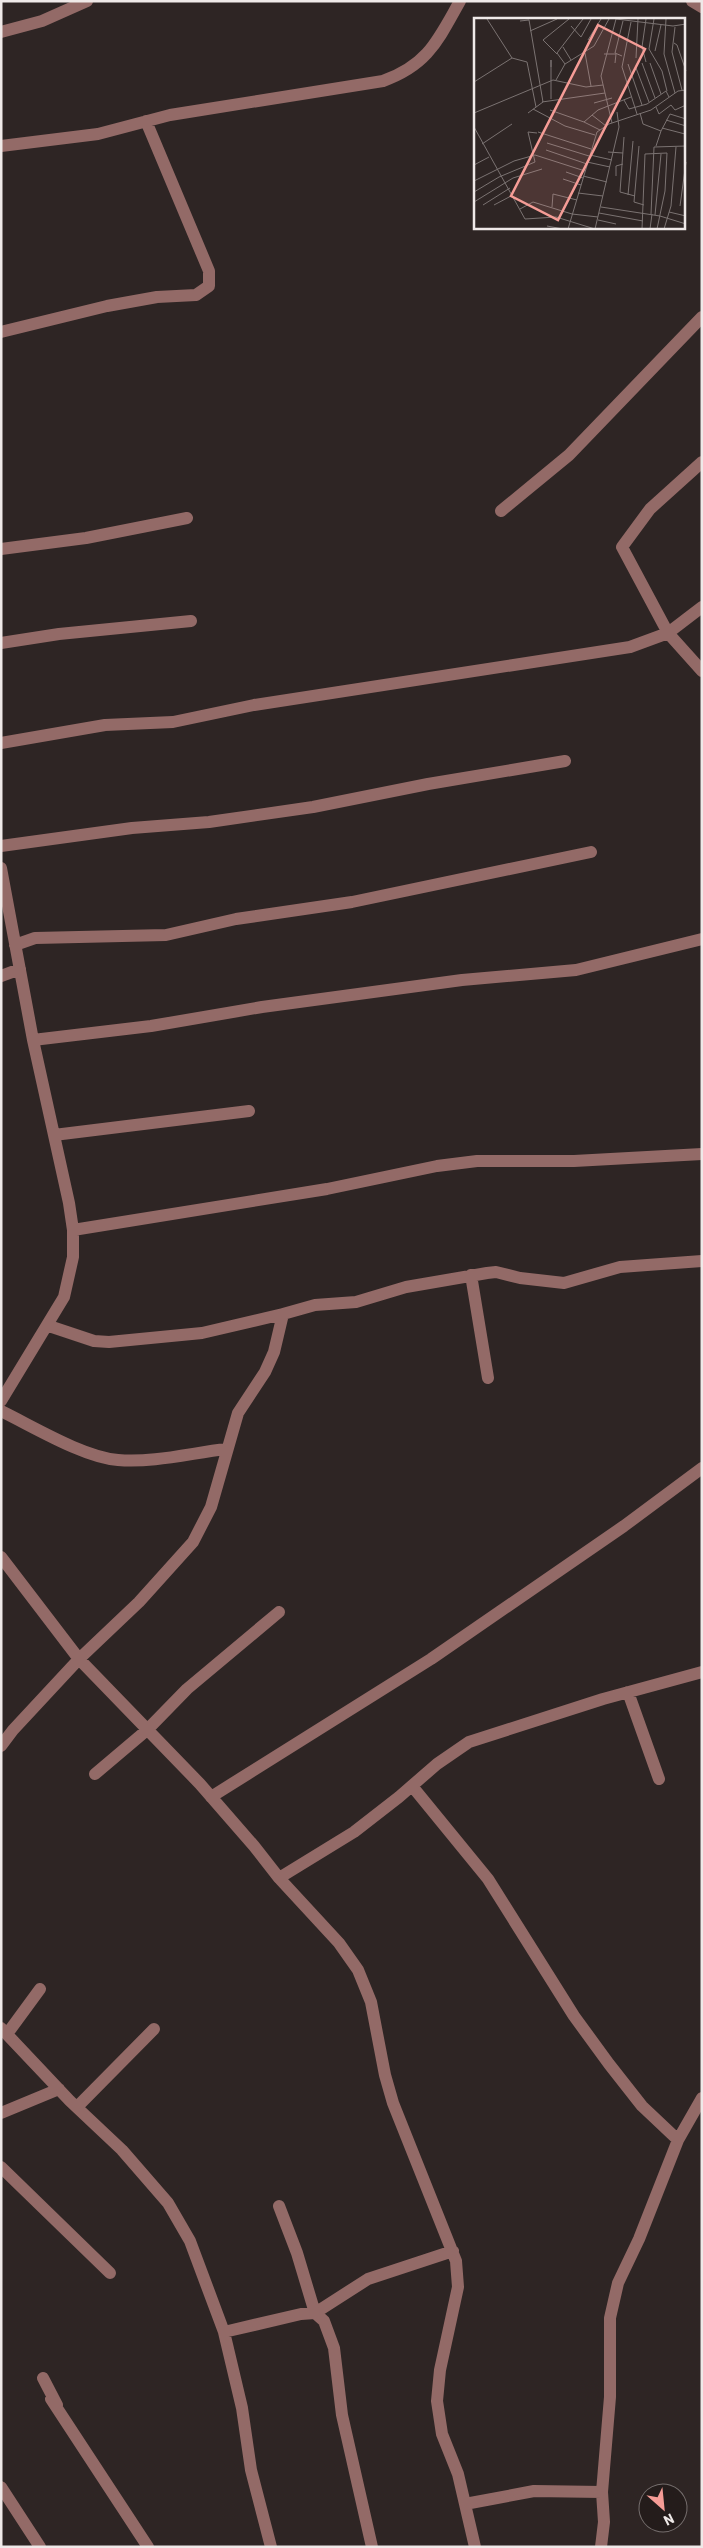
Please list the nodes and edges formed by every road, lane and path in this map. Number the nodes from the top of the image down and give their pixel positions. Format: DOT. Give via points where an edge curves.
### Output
graph roads {
  1 [pos="87,1"];
  2 [pos="460,1"];
  3 [pos="1,32"];
  4 [pos="146,121"];
  5 [pos="1,146"];
  6 [pos="702,318"];
  7 [pos="1,332"];
  8 [pos="702,462"];
  9 [pos="501,511"];
  10 [pos="187,518"];
  11 [pos="1,549"];
  12 [pos="702,607"];
  13 [pos="191,621"];
  14 [pos="668,633"];
  15 [pos="1,643"];
  16 [pos="702,671"];
  17 [pos="1,743"];
  18 [pos="565,761"];
  19 [pos="1,846"];
  20 [pos="591,852"];
  21 [pos="2,872"];
  22 [pos="702,939"];
  23 [pos="15,945"];
  24 [pos="20,969"];
  25 [pos="1,976"];
  26 [pos="33,1040"];
  27 [pos="249,1111"];
  28 [pos="54,1135"];
  29 [pos="702,1154"];
  30 [pos="73,1230"];
  31 [pos="702,1261"];
  32 [pos="471,1275"];
  33 [pos="283,1314"];
  34 [pos="49,1326"];
  35 [pos="488,1378"];
  36 [pos="1,1401"];
  37 [pos="1,1411"];
  38 [pos="226,1449"];
  39 [pos="702,1468"];
  40 [pos="1,1557"];
  41 [pos="279,1612"];
  42 [pos="79,1659"];
  43 [pos="702,1672"];
  44 [pos="628,1692"];
  45 [pos="1,1746"];
  46 [pos="95,1774"];
  47 [pos="659,1779"];
  48 [pos="412,1786"];
  49 [pos="211,1797"];
  50 [pos="279,1878"];
  51 [pos="40,1989"];
  52 [pos="154,2029"];
  53 [pos="4,2031"];
  54 [pos="59,2089"];
  55 [pos="702,2098"];
  56 [pos="77,2107"];
  57 [pos="1,2113"];
  58 [pos="678,2140"];
  59 [pos="1,2167"];
  60 [pos="279,2206"];
  61 [pos="452,2251"];
  62 [pos="110,2273"];
  63 [pos="315,2313"];
  64 [pos="224,2332"];
  65 [pos="44,2378"];
  66 [pos="51,2399"];
  67 [pos="63,2417"];
  68 [pos="1,2487"];
  69 [pos="602,2492"];
  70 [pos="465,2504"];
  71 [pos="40,2547"];
  72 [pos="148,2547"];
  73 [pos="271,2547"];
  74 [pos="372,2547"];
  75 [pos="475,2547"];
  76 [pos="601,2547"];
  1 -- 3 [label="street" via="42,21"];
  2 -- 4 [label="street" via="424,58 400,75 384,81"];
  4 -- 5 [label="street" via="98,134"];
  4 -- 7 [label="street" via="209,271 209,286 196,295 157,297 107,306"];
  6 -- 9 [label="street" via="569,455"];
  8 -- 14 [label="street" via="650,509 622,547"];
  10 -- 11 [label="street" via="86,538"];
  12 -- 14 [label="street"];
  13 -- 15 [label="street"];
  14 -- 16 [label="street"];
  14 -- 17 [label="street" via="630,647 254,705 173,722 106,725"];
  18 -- 19 [label="street" via="313,807"];
  20 -- 23 [label="street" via="352,902 236,919 166,934 35,938"];
  21 -- 23 [label="street"];
  22 -- 26 [label="street" via="576,970 462,980"];
  23 -- 24 [label="street"];
  24 -- 25 [label="street"];
  24 -- 26 [label="street"];
  26 -- 28 [label="street"];
  27 -- 28 [label="street"];
  28 -- 30 [label="street"];
  29 -- 30 [label="street" via="477,1161 328,1189"];
  30 -- 34 [label="street" via="70,1279"];
  31 -- 32 [label="street" via="620,1267 564,1283 528,1280 496,1272"];
  32 -- 33 [label="street" via="406,1287 356,1302 315,1305"];
  32 -- 35 [label="street"];
  33 -- 34 [label="street" via="202,1333 109,1342"];
  33 -- 38 [label="street" via="274,1352 238,1413"];
  34 -- 36 [label="street"];
  37 -- 38 [label="street" via="90,1454 118,1460"];
  38 -- 42 [label="street" via="211,1507 193,1542 139,1602"];
  39 -- 49 [label="street" via="431,1659"];
  40 -- 42 [label="street"];
  41 -- 46 [label="street" via="187,1689 147,1730"];
  42 -- 45 [label="street"];
  42 -- 49 [label="street"];
  43 -- 44 [label="street"];
  44 -- 47 [label="street"];
  44 -- 48 [label="street" via="470,1742"];
  48 -- 50 [label="street" via="354,1832"];
  48 -- 58 [label="street" via="488,1879 574,2016 609,2064 642,2106"];
  49 -- 50 [label="street"];
  50 -- 61 [label="street" via="339,1943 358,1970 371,2002 393,2103"];
  51 -- 53 [label="street"];
  52 -- 56 [label="street"];
  53 -- 54 [label="street"];
  54 -- 56 [label="street"];
  54 -- 57 [label="street"];
  55 -- 58 [label="street"];
  56 -- 64 [label="street" via="122,2150 168,2203 190,2241"];
  58 -- 69 [label="street" via="618,2283 610,2318 610,2397"];
  59 -- 62 [label="street"];
  60 -- 63 [label="street"];
  61 -- 63 [label="street" via="368,2279"];
  61 -- 70 [label="street" via="458,2287 440,2370 437,2401 442,2434 458,2474"];
  63 -- 64 [label="street"];
  63 -- 74 [label="street" via="324,2321 334,2348 342,2415"];
  64 -- 73 [label="street"];
  65 -- 67 [label="street"];
  66 -- 67 [label="street"];
  67 -- 72 [label="street"];
  68 -- 71 [label="street"];
  69 -- 70 [label="street" via="534,2490"];
  69 -- 76 [label="street" via="604,2522"];
  70 -- 75 [label="street"];
}
